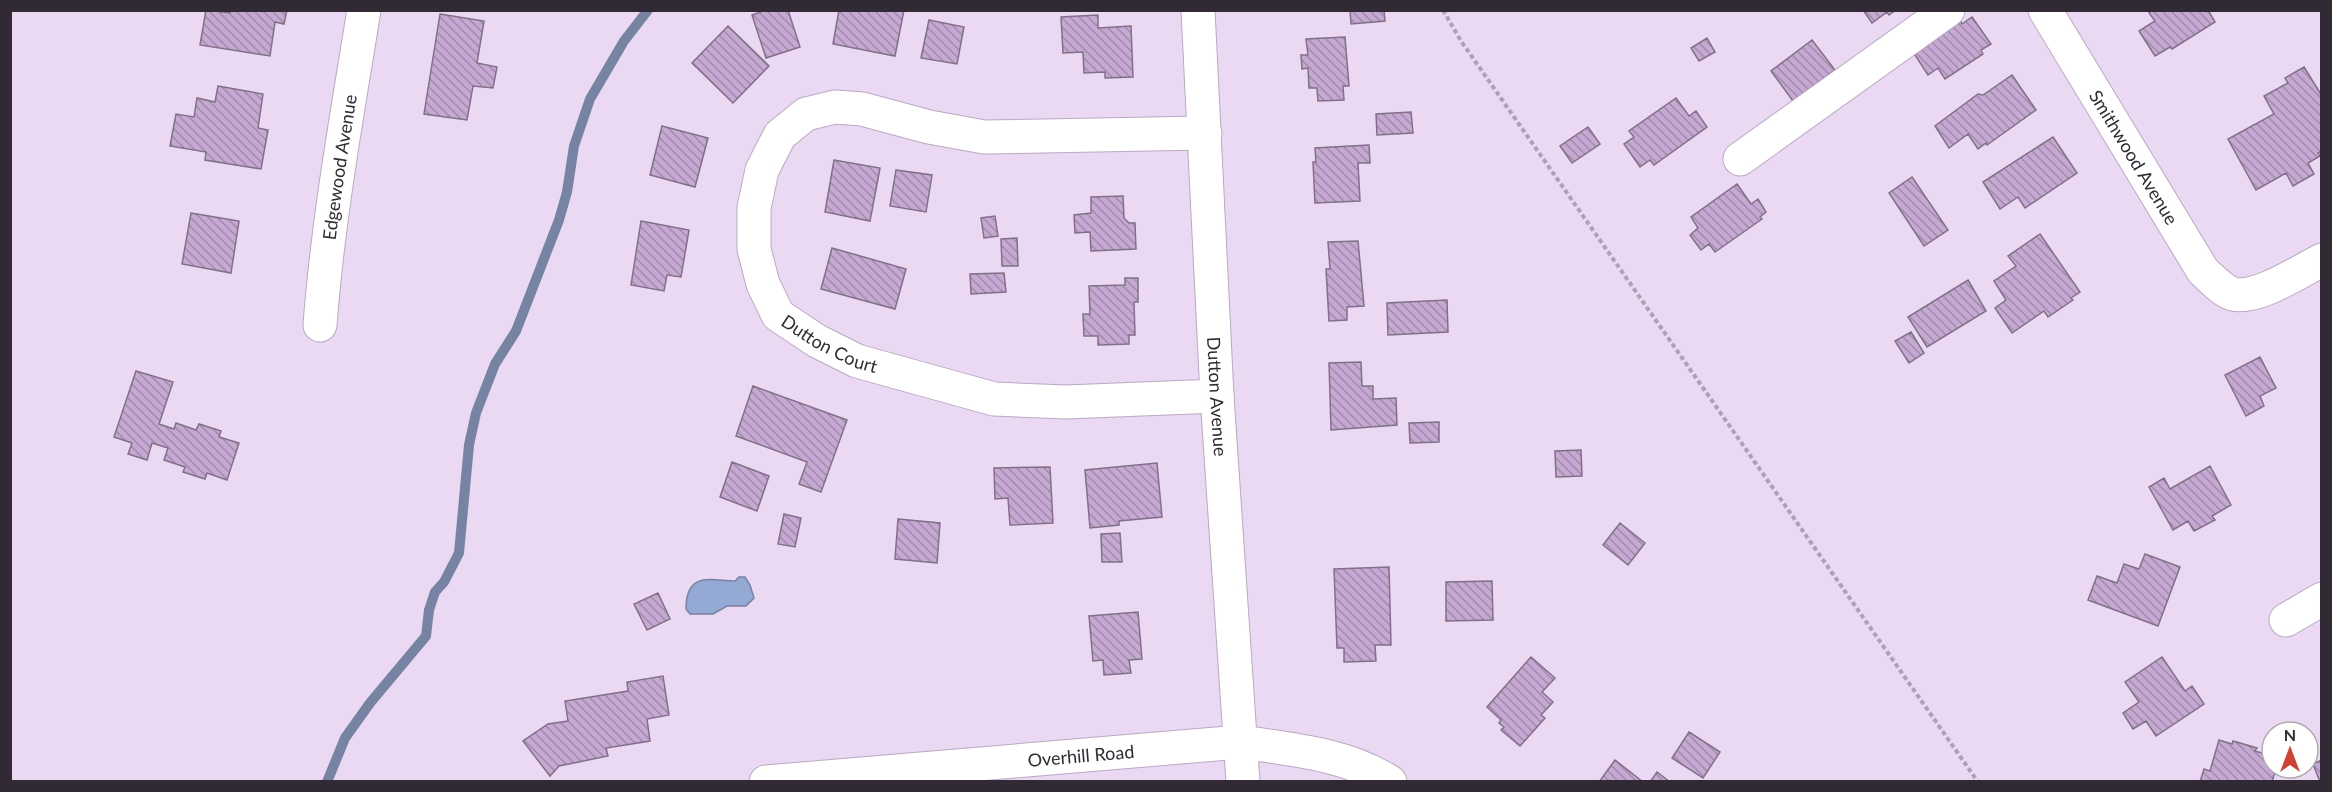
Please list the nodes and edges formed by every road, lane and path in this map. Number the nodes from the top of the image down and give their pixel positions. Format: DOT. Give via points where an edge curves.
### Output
graph roads {
  1 [pos="364,10"];
  2 [pos="1198,10"];
  3 [pos="1443,10"];
  4 [pos="1948,10"];
  5 [pos="2045,10"];
  6 [pos="1205,132"];
  7 [pos="1740,159"];
  8 [pos="2322,260"];
  9 [pos="320,325"];
  10 [pos="1217,396"];
  11 [pos="2322,599"];
  12 [pos="2286,620"];
  13 [pos="1240,742"];
  14 [pos="766,782"];
  15 [pos="1243,782"];
  16 [pos="1390,782"];
  17 [pos="1978,782"];
  1 -- 9 [label="street, Edgewood Avenue" via="332,208"];
  2 -- 6 [label="street, Dutton Avenue"];
  3 -- 17 [label="path"];
  4 -- 7 [label="street"];
  5 -- 8 [label="street, Smithwood Avenue" via="2203,271 2235,294 2257,292"];
  6 -- 10 [label="street, Dutton Avenue"];
  6 -- 10 [label="street, Dutton Court" via="984,137 929,128 862,109 835,107 806,114 780,135 762,170 754,208 754,249 763,284 778,315 857,361 994,399 1066,402"];
  10 -- 13 [label="street, Dutton Avenue"];
  11 -- 12 [label="street"];
  13 -- 14 [label="street, Overhill Road"];
  13 -- 15 [label="street, Dutton Avenue"];
  13 -- 16 [label="street, Overhill Road" via="1302,750 1372,770"];
}
